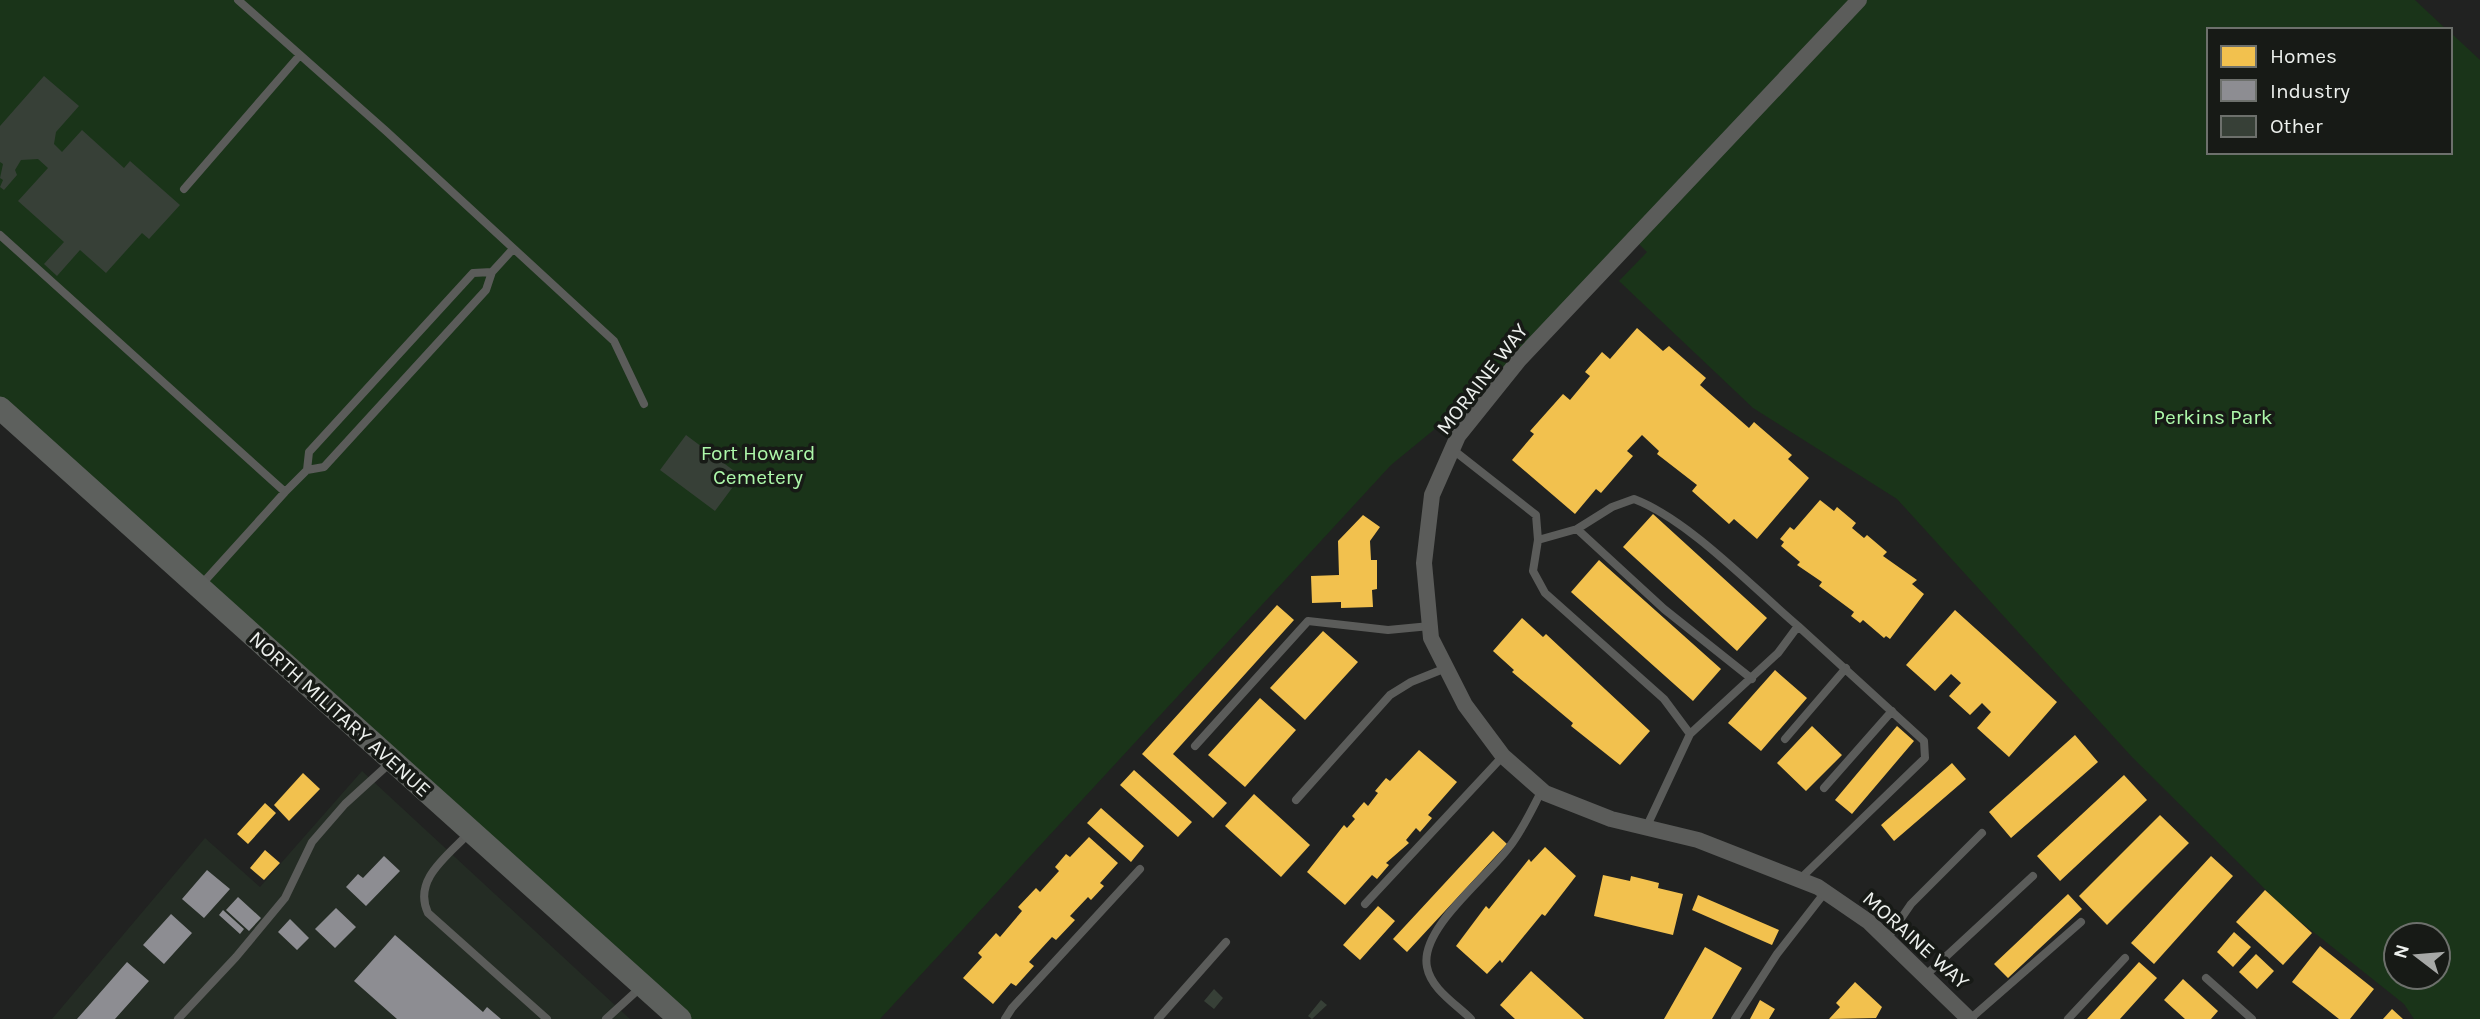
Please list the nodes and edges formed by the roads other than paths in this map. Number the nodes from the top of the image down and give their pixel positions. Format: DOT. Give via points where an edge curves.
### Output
graph roads {
  1 [pos="238,0"];
  2 [pos="1859,0"];
  3 [pos="300,55"];
  4 [pos="184,189"];
  5 [pos="0,235"];
  6 [pos="513,249"];
  7 [pos="492,272"];
  8 [pos="644,404"];
  9 [pos="0,408"];
  10 [pos="1452,449"];
  11 [pos="307,470"];
  12 [pos="285,492"];
  13 [pos="1577,529"];
  14 [pos="1538,540"];
  15 [pos="199,587"];
  16 [pos="1430,626"];
  17 [pos="1798,626"];
  18 [pos="1446,668"];
  19 [pos="1846,668"];
  20 [pos="1752,679"];
  21 [pos="1892,710"];
  22 [pos="1690,734"];
  23 [pos="1785,740"];
  24 [pos="1195,746"];
  25 [pos="1503,756"];
  26 [pos="392,761"];
  27 [pos="1824,788"];
  28 [pos="1542,790"];
  29 [pos="1296,800"];
  30 [pos="1646,828"];
  31 [pos="470,832"];
  32 [pos="1982,834"];
  33 [pos="1140,869"];
  34 [pos="2034,876"];
  35 [pos="1800,879"];
  36 [pos="1825,891"];
  37 [pos="1365,904"];
  38 [pos="2081,922"];
  39 [pos="1887,939"];
  40 [pos="1226,942"];
  41 [pos="2125,958"];
  42 [pos="1926,975"];
  43 [pos="2206,978"];
  44 [pos="642,986"];
  45 [pos="1962,1016"];
  46 [pos="178,1019"];
  47 [pos="547,1019"];
  48 [pos="606,1019"];
  49 [pos="680,1019"];
  50 [pos="1005,1019"];
  51 [pos="1158,1019"];
  52 [pos="1471,1019"];
  53 [pos="1735,1019"];
  54 [pos="2067,1019"];
  55 [pos="2252,1019"];
  1 -- 3 [label="lane"];
  2 -- 10 [label="street, MORAINE WAY" via="1519,359"];
  3 -- 4 [label="lane"];
  3 -- 6 [label="lane"];
  5 -- 12 [label="lane"];
  6 -- 7 [label="lane"];
  6 -- 8 [label="lane" via="614,341"];
  7 -- 11 [label="lane" via="486,290 324,467"];
  7 -- 11 [label="lane" via="473,272 309,452"];
  9 -- 15 [label="main road, NORTH MILITARY AVENUE"];
  10 -- 14 [label="lane" via="1536,515"];
  10 -- 16 [label="street, MORAINE WAY" via="1432,495 1424,564"];
  11 -- 12 [label="lane"];
  12 -- 15 [label="lane"];
  13 -- 14 [label="lane"];
  13 -- 17 [label="lane" via="1634,499 1650,505"];
  13 -- 20 [label="lane" via="1664,609"];
  14 -- 22 [label="lane" via="1533,571 1545,593 1664,699"];
  15 -- 26 [label="main road, NORTH MILITARY AVENUE"];
  16 -- 18 [label="street, MORAINE WAY"];
  16 -- 24 [label="lane" via="1388,630 1308,621"];
  17 -- 19 [label="lane"];
  17 -- 20 [label="lane"];
  18 -- 25 [label="street, MORAINE WAY" via="1465,705"];
  18 -- 29 [label="lane" via="1390,695"];
  19 -- 21 [label="lane"];
  19 -- 23 [label="lane"];
  20 -- 22 [label="lane"];
  21 -- 27 [label="lane"];
  21 -- 35 [label="lane" via="1924,741 1925,758"];
  22 -- 30 [label="lane"];
  25 -- 28 [label="street, MORAINE WAY"];
  25 -- 37 [label="lane"];
  26 -- 31 [label="main road, NORTH MILITARY AVENUE"];
  26 -- 46 [label="lane" via="312,842 285,898"];
  28 -- 30 [label="street, MORAINE WAY" via="1611,819"];
  28 -- 52 [label="lane" via="1509,848 1429,944 1426,965 1432,982"];
  30 -- 35 [label="street, MORAINE WAY" via="1698,840"];
  31 -- 44 [label="main road, NORTH MILITARY AVENUE"];
  31 -- 47 [label="lane" via="428,877 422,900 428,913"];
  32 -- 39 [label="lane" via="1912,904"];
  33 -- 50 [label="lane"];
  34 -- 42 [label="lane"];
  35 -- 36 [label="street, MORAINE WAY"];
  36 -- 39 [label="street, MORAINE WAY"];
  36 -- 53 [label="lane"];
  38 -- 45 [label="lane"];
  39 -- 42 [label="street, MORAINE WAY"];
  40 -- 51 [label="lane"];
  41 -- 54 [label="lane"];
  42 -- 45 [label="street, MORAINE WAY"];
  43 -- 55 [label="lane"];
  44 -- 48 [label="lane"];
  44 -- 49 [label="main road, NORTH MILITARY AVENUE"];
}
